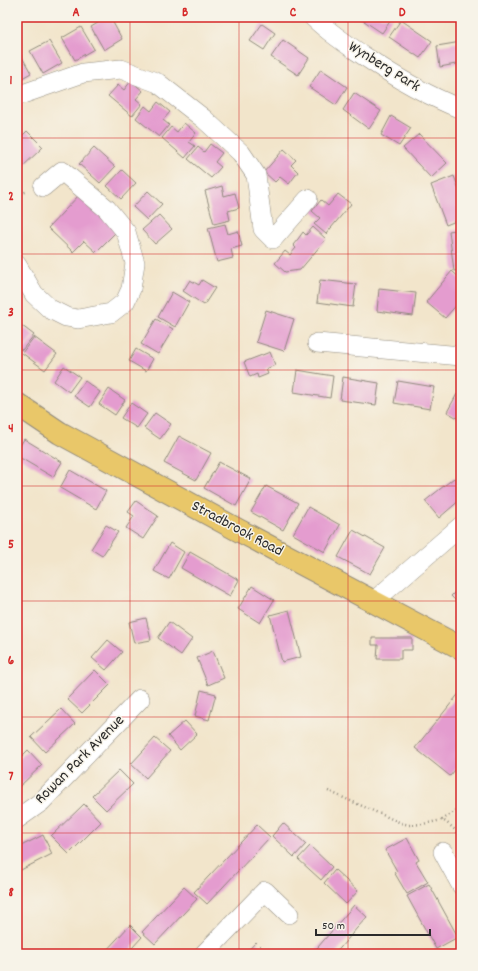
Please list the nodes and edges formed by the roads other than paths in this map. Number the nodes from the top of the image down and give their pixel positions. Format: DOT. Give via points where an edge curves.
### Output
graph roads {
  1 [pos="313,17"];
  2 [pos="17,96"];
  3 [pos="461,109"];
  4 [pos="43,187"];
  5 [pos="308,199"];
  6 [pos="17,265"];
  7 [pos="317,343"];
  8 [pos="461,356"];
  9 [pos="17,404"];
  10 [pos="461,526"];
  11 [pos="374,601"];
  12 [pos="461,648"];
  13 [pos="140,699"];
  14 [pos="17,819"];
  15 [pos="442,852"];
  16 [pos="461,885"];
  17 [pos="290,914"];
  18 [pos="204,954"];
  1 -- 3 [label="street, Wynberg Park" via="329,33 384,70 435,99"];
  2 -- 5 [label="street" via="83,73 121,69 158,83 204,119 241,153 256,175 263,229 273,239"];
  4 -- 6 [label="street" via="62,171 107,209 126,232 135,263 131,289 125,302 111,313 78,319 66,317 50,309 34,294"];
  7 -- 8 [label="street"];
  9 -- 11 [label="main road, Stradbrook Road" via="67,436"];
  10 -- 11 [label="street"];
  11 -- 12 [label="main road, Stradbrook Road"];
  13 -- 14 [label="street, Rowan Park Avenue" via="41,802"];
  15 -- 16 [label="street"];
  17 -- 18 [label="street" via="265,891"];
}
